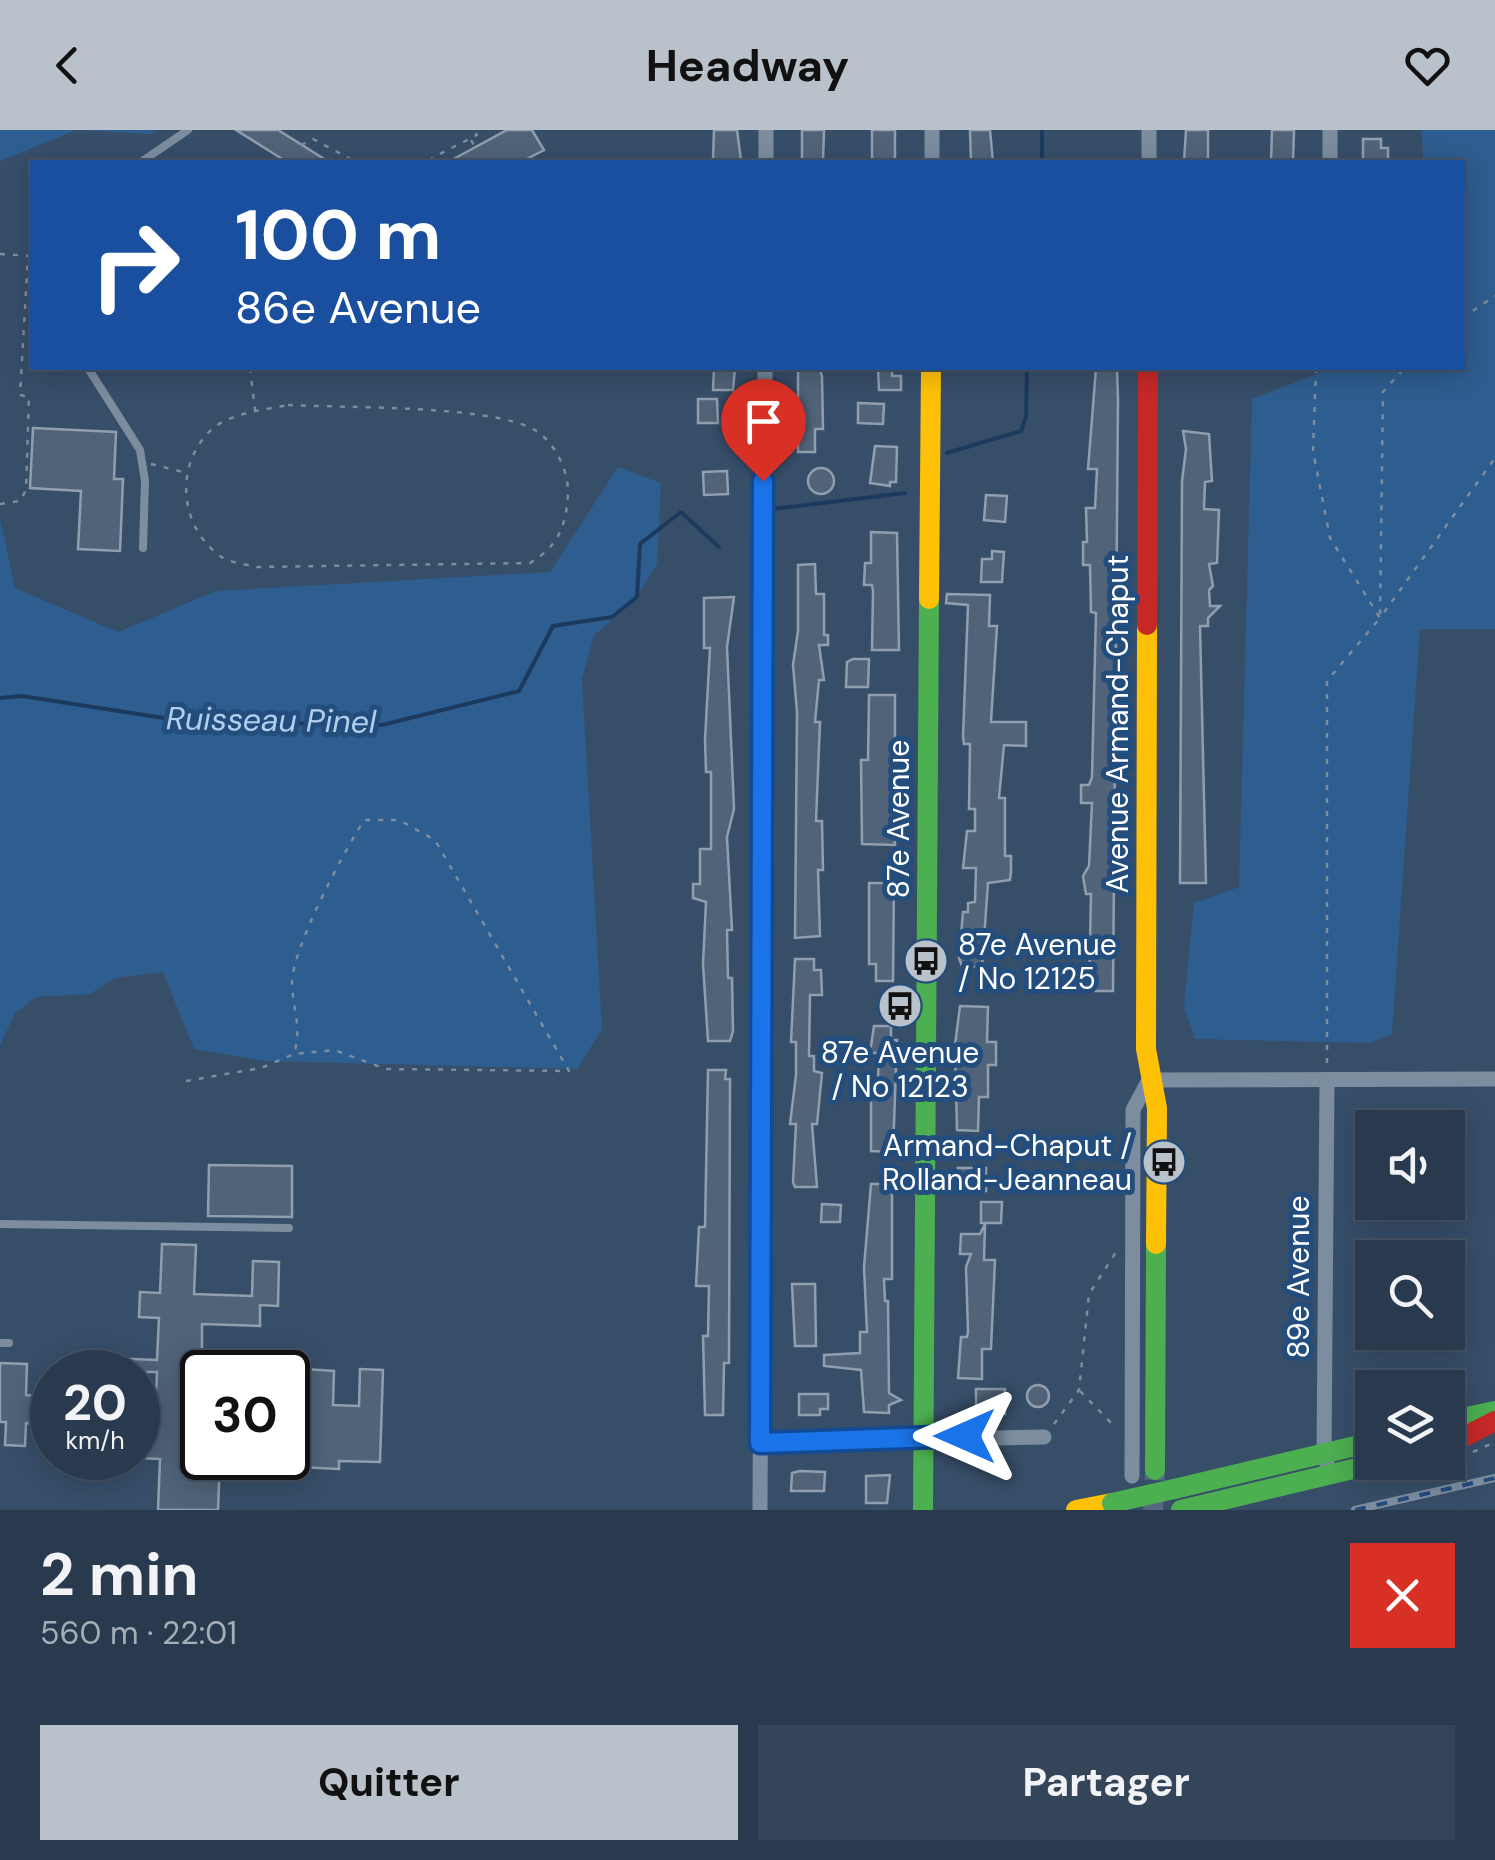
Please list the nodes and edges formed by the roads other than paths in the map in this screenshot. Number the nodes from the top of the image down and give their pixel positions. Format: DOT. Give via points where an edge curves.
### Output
graph roads {
  1 [pos="188,130"];
  2 [pos="766,130"];
  3 [pos="932,130"];
  4 [pos="1150,130"];
  5 [pos="1330,130"];
  6 [pos="144,160"];
  7 [pos="766,160"];
  8 [pos="932,160"];
  9 [pos="1149,160"];
  10 [pos="1330,160"];
  11 [pos="89,370"];
  12 [pos="764,370"];
  13 [pos="930,370"];
  14 [pos="1148,370"];
  15 [pos="143,548"];
  16 [pos="1495,1079"];
  17 [pos="1149,1080"];
  18 [pos="1327,1080"];
  19 [pos="0,1224"];
  20 [pos="290,1228"];
  21 [pos="1495,1411"];
  22 [pos="1465,1417"];
  23 [pos="1495,1421"];
  24 [pos="925,1436"];
  25 [pos="1465,1436"];
  26 [pos="1044,1437"];
  27 [pos="760,1443"];
  28 [pos="1355,1450"];
  29 [pos="1355,1463"];
  30 [pos="1327,1464"];
  31 [pos="1154,1470"];
  32 [pos="1132,1476"];
  33 [pos="760,1510"];
  34 [pos="923,1510"];
  35 [pos="1076,1510"];
  36 [pos="1182,1510"];
  1 -- 6 [label="lane"];
  2 -- 7 [label="street"];
  3 -- 8 [label="street"];
  4 -- 9 [label="street"];
  5 -- 10 [label="street"];
  11 -- 15 [label="lane" via="133,434 142,462"];
  12 -- 27 [label="street"];
  13 -- 24 [label="street, 87e Avenue"];
  14 -- 17 [label="street, Avenue Armand-Chaput"];
  16 -- 18 [label="street"];
  17 -- 18 [label="street"];
  17 -- 31 [label="street, Avenue Armand-Chaput" via="1157,1108"];
  17 -- 32 [label="street, Avenue Armand-Chaput" via="1134,1110"];
  18 -- 30 [label="street, 89e Avenue"];
  19 -- 20 [label="lane"];
  21 -- 22 [label="street"];
  23 -- 25 [label="street"];
  24 -- 26 [label="street"];
  24 -- 27 [label="street"];
  24 -- 34 [label="street, 87e Avenue"];
  27 -- 33 [label="street"];
  28 -- 30 [label="street"];
  29 -- 30 [label="street"];
  30 -- 35 [label="street, bridge"];
  30 -- 36 [label="street"];
}
